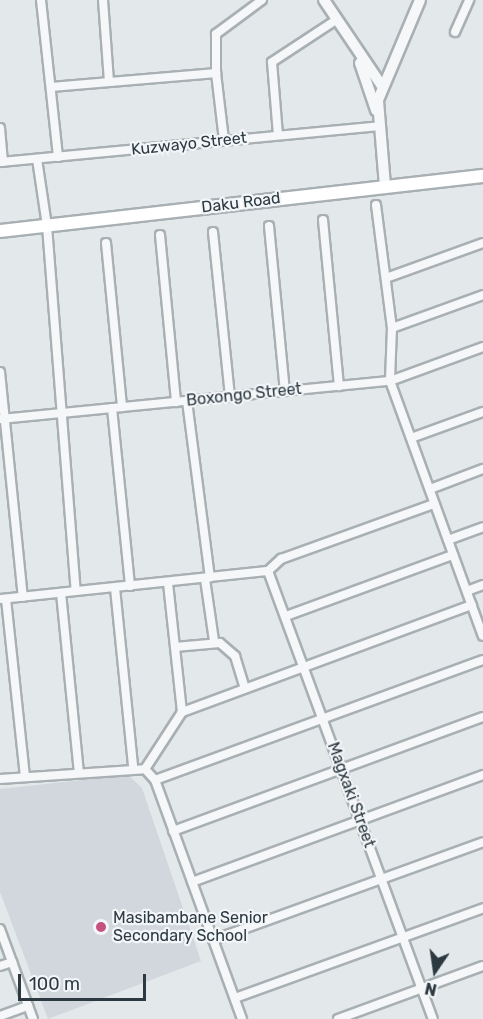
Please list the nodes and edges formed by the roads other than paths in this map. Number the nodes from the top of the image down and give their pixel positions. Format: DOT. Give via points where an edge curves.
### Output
graph roads {
  1 [pos="41,0"];
  2 [pos="103,0"];
  3 [pos="262,0"];
  4 [pos="324,0"];
  5 [pos="420,0"];
  6 [pos="469,0"];
  7 [pos="336,20"];
  8 [pos="455,32"];
  9 [pos="353,47"];
  10 [pos="397,56"];
  11 [pos="363,60"];
  12 [pos="216,73"];
  13 [pos="109,81"];
  14 [pos="382,86"];
  15 [pos="51,87"];
  16 [pos="377,114"];
  17 [pos="378,126"];
  18 [pos="0,128"];
  19 [pos="278,135"];
  20 [pos="224,140"];
  21 [pos="58,157"];
  22 [pos="37,159"];
  23 [pos="2,162"];
  24 [pos="483,176"];
  25 [pos="385,186"];
  26 [pos="376,205"];
  27 [pos="323,220"];
  28 [pos="47,226"];
  29 [pos="268,226"];
  30 [pos="0,231"];
  31 [pos="213,232"];
  32 [pos="160,235"];
  33 [pos="106,243"];
  34 [pos="483,243"];
  35 [pos="386,278"];
  36 [pos="483,296"];
  37 [pos="392,328"];
  38 [pos="483,347"];
  39 [pos="0,372"];
  40 [pos="390,381"];
  41 [pos="339,386"];
  42 [pos="285,391"];
  43 [pos="230,397"];
  44 [pos="187,401"];
  45 [pos="176,402"];
  46 [pos="122,407"];
  47 [pos="111,408"];
  48 [pos="63,412"];
  49 [pos="483,412"];
  50 [pos="2,419"];
  51 [pos="411,438"];
  52 [pos="483,470"];
  53 [pos="430,489"];
  54 [pos="434,504"];
  55 [pos="483,527"];
  56 [pos="448,540"];
  57 [pos="453,555"];
  58 [pos="268,571"];
  59 [pos="207,578"];
  60 [pos="168,583"];
  61 [pos="483,585"];
  62 [pos="130,586"];
  63 [pos="115,588"];
  64 [pos="76,591"];
  65 [pos="467,591"];
  66 [pos="61,593"];
  67 [pos="22,597"];
  68 [pos="3,599"];
  69 [pos="472,605"];
  70 [pos="286,616"];
  71 [pos="483,636"];
  72 [pos="214,640"];
  73 [pos="175,647"];
  74 [pos="483,660"];
  75 [pos="304,667"];
  76 [pos="245,688"];
  77 [pos="182,711"];
  78 [pos="483,717"];
  79 [pos="322,718"];
  80 [pos="133,766"];
  81 [pos="145,769"];
  82 [pos="341,769"];
  83 [pos="79,772"];
  84 [pos="483,775"];
  85 [pos="25,777"];
  86 [pos="0,779"];
  87 [pos="155,780"];
  88 [pos="360,820"];
  89 [pos="173,831"];
  90 [pos="483,842"];
  91 [pos="381,878"];
  92 [pos="192,882"];
  93 [pos="483,908"];
  94 [pos="0,929"];
  95 [pos="403,937"];
  96 [pos="213,940"];
  97 [pos="12,962"];
  98 [pos="0,966"];
  99 [pos="483,966"];
  100 [pos="421,988"];
  101 [pos="235,998"];
  102 [pos="28,1006"];
  103 [pos="0,1016"];
  104 [pos="33,1019"];
  105 [pos="242,1019"];
  106 [pos="338,1019"];
  107 [pos="433,1019"];
  1 -- 15 [label="street"];
  2 -- 13 [label="street"];
  3 -- 12 [label="street" via="216,34"];
  4 -- 7 [label="street"];
  5 -- 10 [label="street"];
  6 -- 8 [label="street"];
  7 -- 9 [label="street"];
  7 -- 19 [label="street" via="272,62"];
  9 -- 11 [label="street"];
  9 -- 16 [label="street"];
  10 -- 11 [label="street" via="380,66"];
  10 -- 14 [label="street"];
  11 -- 14 [label="street"];
  12 -- 13 [label="street"];
  12 -- 20 [label="street"];
  13 -- 15 [label="street"];
  14 -- 16 [label="street"];
  15 -- 21 [label="street"];
  16 -- 17 [label="street"];
  17 -- 19 [label="street, Kuzwayo Street"];
  17 -- 25 [label="street"];
  18 -- 23 [label="street"];
  19 -- 20 [label="street, Kuzwayo Street"];
  20 -- 21 [label="street, Kuzwayo Street"];
  21 -- 22 [label="street, Kuzwayo Street"];
  22 -- 23 [label="street, Kuzwayo Street"];
  22 -- 28 [label="street"];
  24 -- 25 [label="main road, Daku Road"];
  25 -- 28 [label="main road, Daku Road"];
  26 -- 35 [label="street"];
  27 -- 41 [label="street"];
  28 -- 30 [label="main road, Daku Road"];
  28 -- 48 [label="street"];
  29 -- 42 [label="street"];
  31 -- 43 [label="street"];
  32 -- 45 [label="street"];
  33 -- 46 [label="street"];
  34 -- 35 [label="street"];
  35 -- 37 [label="street"];
  36 -- 37 [label="street"];
  37 -- 40 [label="street"];
  38 -- 40 [label="street, Boxongo Street"];
  39 -- 50 [label="street"];
  40 -- 41 [label="street, Boxongo Street"];
  40 -- 51 [label="street"];
  41 -- 42 [label="street, Boxongo Street"];
  42 -- 43 [label="street, Boxongo Street"];
  43 -- 44 [label="street, Boxongo Street"];
  44 -- 45 [label="street, Boxongo Street"];
  44 -- 59 [label="street"];
  45 -- 46 [label="street, Boxongo Street"];
  46 -- 47 [label="street, Boxongo Street"];
  47 -- 48 [label="street, Boxongo Street"];
  47 -- 62 [label="street"];
  48 -- 50 [label="street, Boxongo Street"];
  48 -- 64 [label="street"];
  49 -- 51 [label="street"];
  50 -- 67 [label="street"];
  51 -- 53 [label="street"];
  52 -- 53 [label="street"];
  53 -- 54 [label="street"];
  54 -- 56 [label="street"];
  54 -- 58 [label="street" via="281,559"];
  55 -- 56 [label="street"];
  56 -- 57 [label="street"];
  57 -- 65 [label="street"];
  57 -- 70 [label="street"];
  58 -- 59 [label="street"];
  58 -- 70 [label="street, Magxaki Street"];
  59 -- 60 [label="street"];
  59 -- 72 [label="street"];
  60 -- 62 [label="street"];
  60 -- 73 [label="street"];
  61 -- 65 [label="street"];
  62 -- 63 [label="street"];
  63 -- 64 [label="street"];
  63 -- 80 [label="street"];
  64 -- 66 [label="street"];
  65 -- 69 [label="street"];
  66 -- 67 [label="street"];
  66 -- 83 [label="street"];
  67 -- 68 [label="street"];
  68 -- 85 [label="street"];
  69 -- 71 [label="street"];
  69 -- 75 [label="street"];
  70 -- 75 [label="street, Magxaki Street"];
  72 -- 73 [label="street"];
  72 -- 76 [label="street" via="232,651"];
  73 -- 77 [label="street"];
  74 -- 79 [label="street"];
  75 -- 76 [label="street"];
  75 -- 79 [label="street, Magxaki Street"];
  76 -- 77 [label="street"];
  77 -- 81 [label="street"];
  78 -- 82 [label="street"];
  79 -- 82 [label="street, Magxaki Street"];
  79 -- 87 [label="street"];
  80 -- 81 [label="street"];
  80 -- 83 [label="street"];
  81 -- 87 [label="street"];
  82 -- 88 [label="street, Magxaki Street"];
  82 -- 89 [label="street"];
  83 -- 85 [label="street"];
  84 -- 88 [label="street"];
  85 -- 86 [label="street"];
  87 -- 89 [label="street"];
  88 -- 91 [label="street, Magxaki Street"];
  88 -- 92 [label="street"];
  89 -- 92 [label="street"];
  90 -- 91 [label="street"];
  91 -- 95 [label="street, Magxaki Street"];
  91 -- 96 [label="street"];
  92 -- 96 [label="street"];
  93 -- 95 [label="street"];
  94 -- 97 [label="street"];
  95 -- 100 [label="street, Magxaki Street"];
  95 -- 101 [label="street"];
  96 -- 101 [label="street"];
  97 -- 98 [label="street"];
  97 -- 102 [label="street"];
  99 -- 100 [label="street"];
  100 -- 106 [label="street"];
  100 -- 107 [label="street, Magxaki Street"];
  101 -- 105 [label="street"];
  102 -- 103 [label="street"];
  102 -- 104 [label="street"];
}
